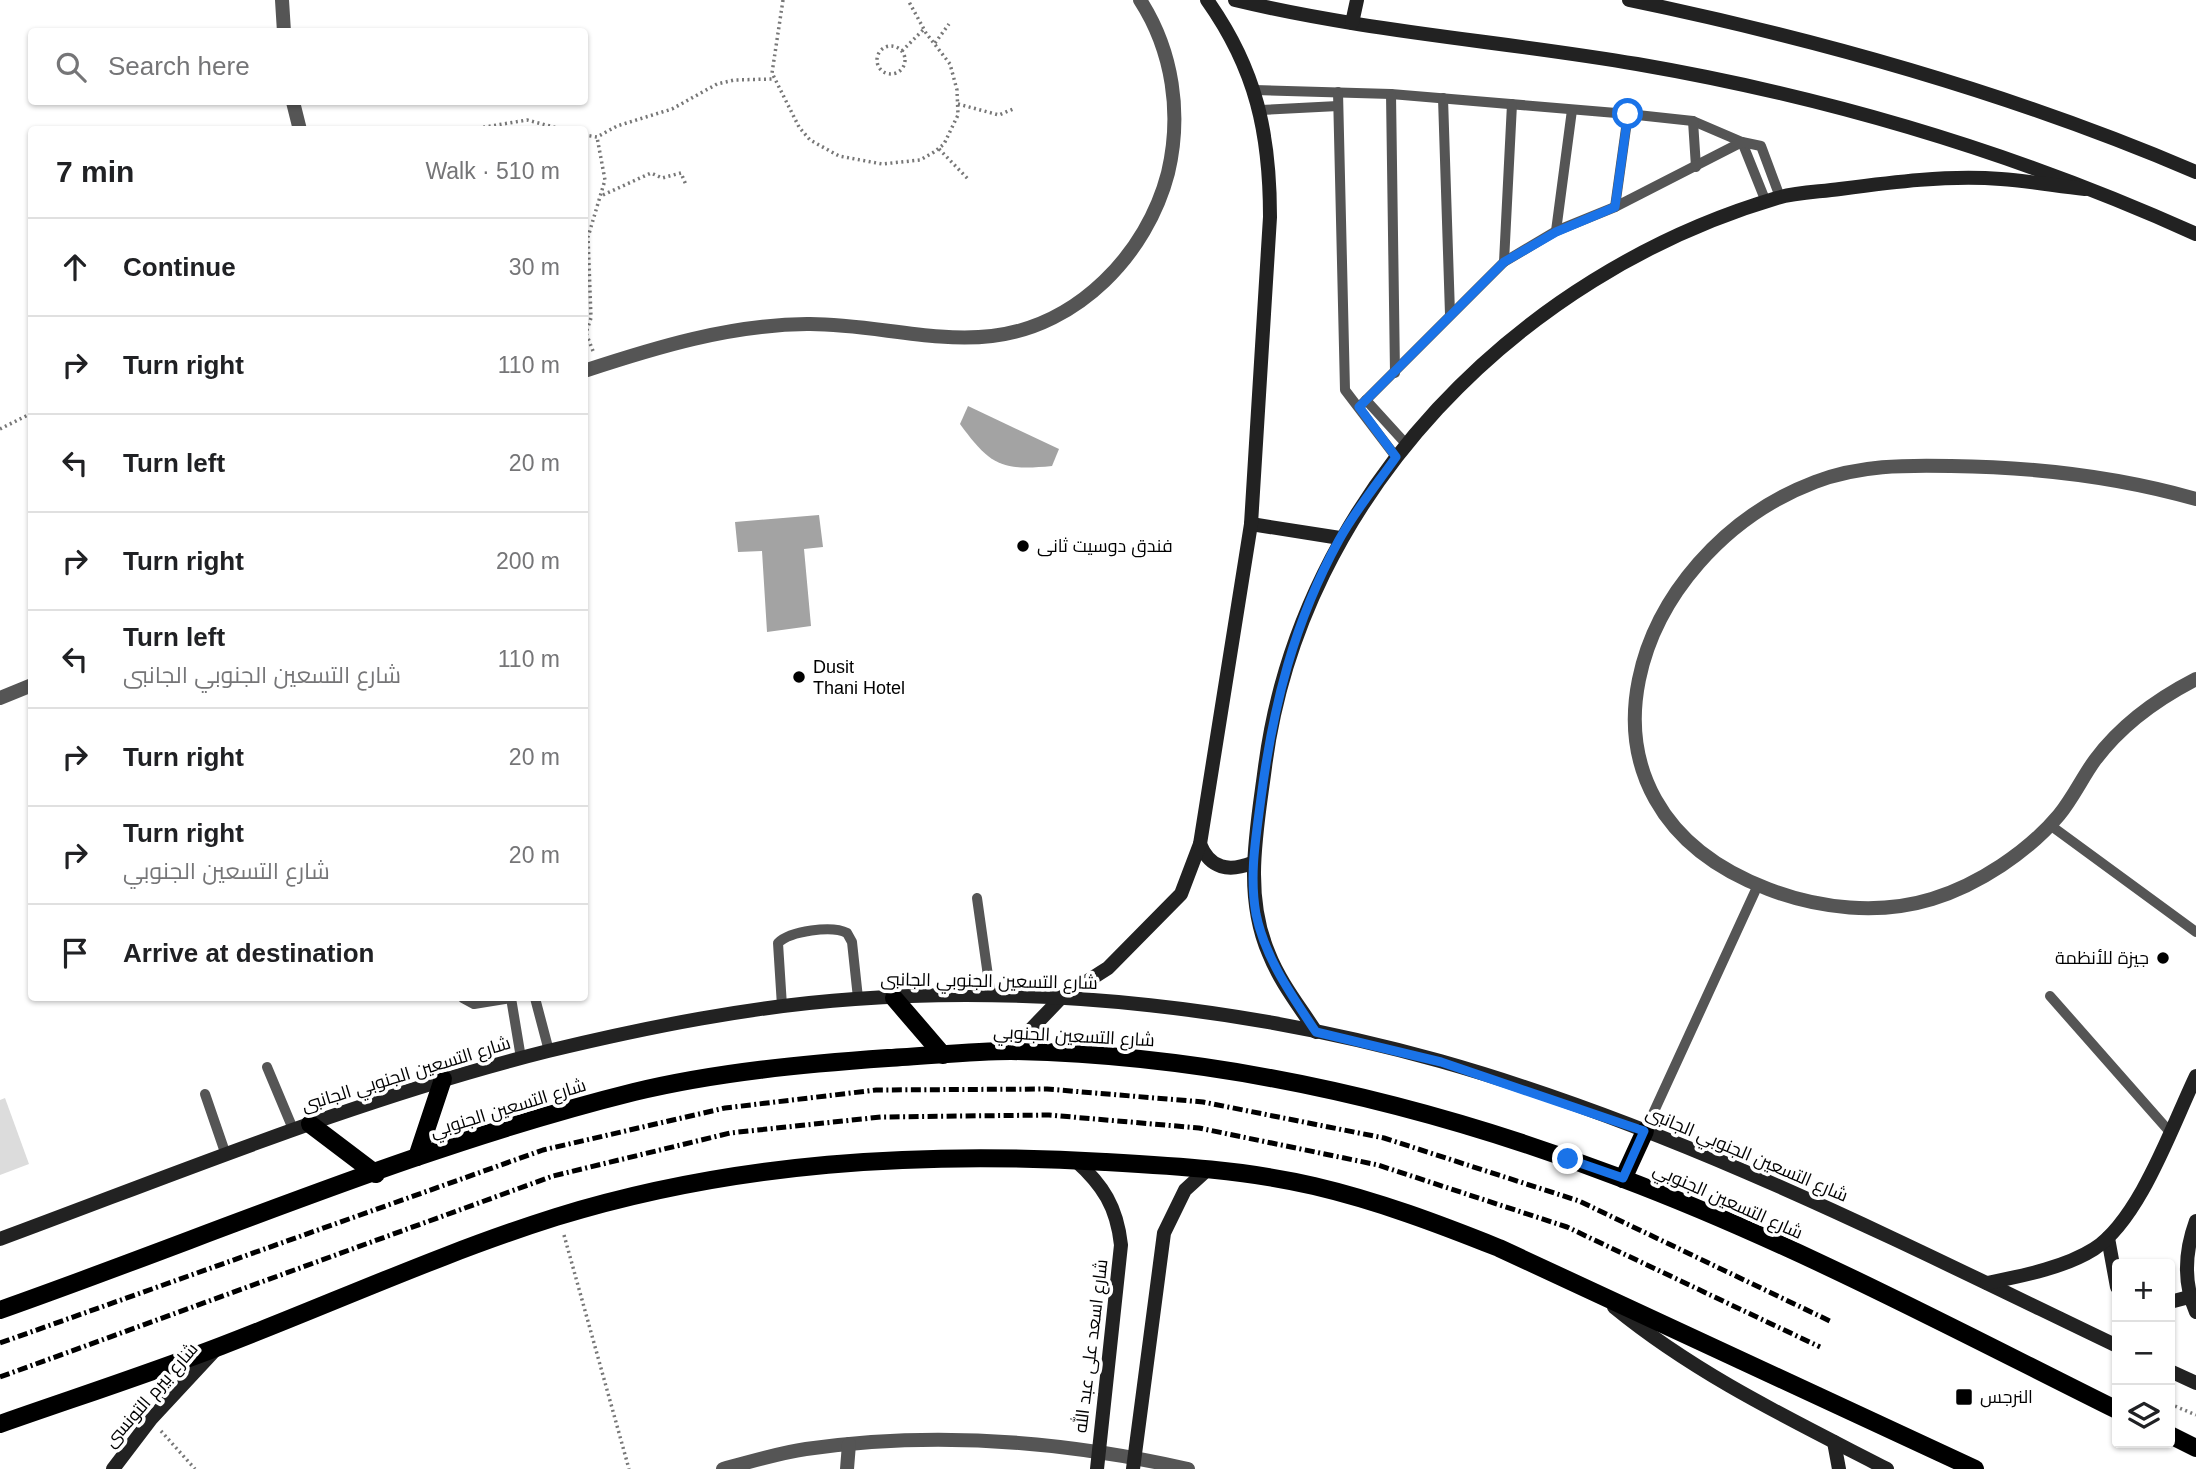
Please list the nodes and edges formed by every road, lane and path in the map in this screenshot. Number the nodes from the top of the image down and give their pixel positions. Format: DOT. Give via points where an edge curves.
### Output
graph roads {
  1 [pos="282,0"];
  2 [pos="783,0"];
  3 [pos="908,0"];
  4 [pos="1140,0"];
  5 [pos="1208,0"];
  6 [pos="1235,0"];
  7 [pos="1357,0"];
  8 [pos="1629,0"];
  9 [pos="1352,23"];
  10 [pos="949,24"];
  11 [pos="284,28"];
  12 [pos="924,29"];
  13 [pos="935,43"];
  14 [pos="902,51"];
  15 [pos="773,79"];
  16 [pos="1254,90"];
  17 [pos="1338,92"];
  18 [pos="1391,94"];
  19 [pos="1444,98"];
  20 [pos="958,104"];
  21 [pos="1513,104"];
  22 [pos="294,105"];
  23 [pos="1338,106"];
  24 [pos="1013,109"];
  25 [pos="1260,110"];
  26 [pos="1572,110"];
  27 [pos="1628,114"];
  28 [pos="1693,121"];
  29 [pos="299,126"];
  30 [pos="491,126"];
  31 [pos="550,126"];
  32 [pos="588,136"];
  33 [pos="597,137"];
  34 [pos="1742,142"];
  35 [pos="939,149"];
  36 [pos="1696,167"];
  37 [pos="2196,172"];
  38 [pos="969,180"];
  39 [pos="686,185"];
  40 [pos="2085,189"];
  41 [pos="603,195"];
  42 [pos="1773,200"];
  43 [pos="1615,207"];
  44 [pos="1556,232"];
  45 [pos="2196,234"];
  46 [pos="588,237"];
  47 [pos="588,237"];
  48 [pos="1504,262"];
  49 [pos="1450,314"];
  50 [pos="588,327"];
  51 [pos="588,338"];
  52 [pos="600,366"];
  53 [pos="588,370"];
  54 [pos="1395,373"];
  55 [pos="1362,404"];
  56 [pos="28,415"];
  57 [pos="0,429"];
  58 [pos="1407,444"];
  59 [pos="1396,457"];
  60 [pos="2196,497"];
  61 [pos="1251,524"];
  62 [pos="1340,538"];
  63 [pos="2196,679"];
  64 [pos="28,687"];
  65 [pos="0,698"];
  66 [pos="2050,825"];
  67 [pos="1200,844"];
  68 [pos="1252,863"];
  69 [pos="1758,885"];
  70 [pos="977,898"];
  71 [pos="2196,932"];
  72 [pos="2050,996"];
  73 [pos="991,997"];
  74 [pos="858,998"];
  75 [pos="894,998"];
  76 [pos="1061,998"];
  77 [pos="468,1001"];
  78 [pos="492,1001"];
  79 [pos="512,1001"];
  80 [pos="536,1001"];
  81 [pos="782,1006"];
  82 [pos="1316,1032"];
  83 [pos="549,1051"];
  84 [pos="1010,1051"];
  85 [pos="943,1055"];
  86 [pos="521,1058"];
  87 [pos="267,1067"];
  88 [pos="2196,1076"];
  89 [pos="443,1079"];
  90 [pos="205,1094"];
  91 [pos="302,1127"];
  92 [pos="1644,1131"];
  93 [pos="2169,1131"];
  94 [pos="226,1155"];
  95 [pos="417,1157"];
  96 [pos="1075,1160"];
  97 [pos="1208,1169"];
  98 [pos="376,1174"];
  99 [pos="1623,1178"];
  100 [pos="559,1216"];
  101 [pos="2196,1221"];
  102 [pos="2108,1238"];
  103 [pos="0,1239"];
  104 [pos="2112,1260"];
  105 [pos="1987,1283"];
  106 [pos="1600,1295"];
  107 [pos="2189,1297"];
  108 [pos="2175,1301"];
  109 [pos="0,1310"];
  110 [pos="2196,1312"];
  111 [pos="2112,1344"];
  112 [pos="219,1347"];
  113 [pos="2175,1373"];
  114 [pos="2196,1383"];
  115 [pos="2175,1406"];
  116 [pos="2112,1408"];
  117 [pos="2196,1415"];
  118 [pos="151,1419"];
  119 [pos="0,1424"];
  120 [pos="2175,1438"];
  121 [pos="1835,1442"];
  122 [pos="849,1444"];
  123 [pos="2196,1448"];
  124 [pos="1099,1451"];
  125 [pos="1134,1463"];
  126 [pos="113,1469"];
  127 [pos="195,1469"];
  128 [pos="629,1469"];
  129 [pos="723,1469"];
  130 [pos="846,1469"];
  131 [pos="1097,1469"];
  132 [pos="1188,1469"];
  133 [pos="1839,1469"];
  134 [pos="1887,1469"];
  135 [pos="1975,1469"];
  1 -- 11 [label="street"];
  2 -- 15 [label="path"];
  3 -- 12 [label="path"];
  4 -- 52 [label="street" via="1167,59 1175,105 1173,151 1162,195 1142,237 1113,273 1078,303 1038,325 992,336 853,325 759,327 667,344"];
  5 -- 16 [label="street" via="1227,28"];
  6 -- 9 [label="street"];
  7 -- 9 [label="street"];
  8 -- 37 [label="street" via="1841,50 1966,86"];
  9 -- 40 [label="street" via="1624,62 1729,82 1909,129"];
  10 -- 13 [label="path"];
  12 -- 13 [label="path"];
  12 -- 14 [label="path"];
  13 -- 20 [label="path" via="950,64"];
  14 -- 14 [label="path" via="884,47 876,57 879,69 897,73 905,63"];
  15 -- 33 [label="path" via="717,84 672,109"];
  15 -- 35 [label="path" via="810,140 839,156 903,164"];
  16 -- 17 [label="lane"];
  16 -- 25 [label="street"];
  17 -- 18 [label="lane"];
  17 -- 23 [label="lane"];
  18 -- 19 [label="lane"];
  18 -- 54 [label="lane"];
  19 -- 21 [label="lane"];
  19 -- 49 [label="lane"];
  20 -- 24 [label="path" via="999,115"];
  20 -- 35 [label="path" via="953,129"];
  21 -- 26 [label="lane"];
  21 -- 48 [label="lane"];
  22 -- 29 [label="street"];
  23 -- 25 [label="lane"];
  23 -- 55 [label="lane" via="1345,390"];
  25 -- 61 [label="street" via="1270,168 1270,217"];
  26 -- 27 [label="lane"];
  26 -- 44 [label="lane"];
  27 -- 28 [label="lane"];
  27 -- 43 [label="lane"];
  28 -- 34 [label="lane"];
  28 -- 36 [label="lane"];
  30 -- 31 [label="path" via="527,120"];
  32 -- 33 [label="path"];
  33 -- 41 [label="path" via="605,180"];
  34 -- 36 [label="lane"];
  34 -- 42 [label="lane"];
  34 -- 42 [label="lane" via="1761,146"];
  35 -- 38 [label="path"];
  36 -- 43 [label="lane"];
  39 -- 41 [label="path" via="681,173 662,178 651,173"];
  40 -- 42 [label="street" via="1999,179 1912,179"];
  40 -- 45 [label="street"];
  41 -- 47 [label="path"];
  42 -- 58 [label="street" via="1622,262 1543,313 1471,373"];
  43 -- 44 [label="lane"];
  44 -- 48 [label="lane"];
  46 -- 50 [label="path"];
  48 -- 49 [label="lane"];
  49 -- 54 [label="lane"];
  51 -- 52 [label="path"];
  52 -- 53 [label="street"];
  54 -- 55 [label="lane"];
  55 -- 58 [label="lane"];
  55 -- 59 [label="lane"];
  56 -- 57 [label="path"];
  58 -- 59 [label="street"];
  59 -- 62 [label="street"];
  60 -- 69 [label="street" via="2075,473 1897,466 1818,481 1772,502 1730,532 1693,570 1655,629 1639,672 1635,734 1645,775 1665,813 1697,848"];
  61 -- 62 [label="street"];
  61 -- 67 [label="street"];
  62 -- 68 [label="street" via="1305,608 1283,672 1269,731"];
  63 -- 66 [label="street" via="2150,706 2113,739"];
  64 -- 65 [label="street"];
  66 -- 69 [label="street" via="1977,879 1915,904 1847,907 1802,900"];
  66 -- 71 [label="lane"];
  67 -- 68 [label="street" via="1215,865 1227,869"];
  67 -- 76 [label="street" via="1181,894 1108,968"];
  68 -- 82 [label="street" via="1256,914 1269,954"];
  69 -- 92 [label="lane"];
  70 -- 73 [label="lane"];
  72 -- 93 [label="lane"];
  73 -- 75 [label="street, شارع التسعين الجنوبي الجانبى"];
  73 -- 76 [label="street, شارع التسعين الجنوبي الجانبى"];
  74 -- 75 [label="street, شارع التسعين الجنوبي الجانبى"];
  74 -- 81 [label="street, شارع التسعين الجنوبي الجانبى"];
  74 -- 81 [label="lane" via="852,942 847,933 836,929 787,937 778,943"];
  75 -- 85 [label="main road"];
  76 -- 82 [label="street, شارع التسعين الجنوبي الجانبى" via="1193,1010"];
  76 -- 84 [label="street"];
  77 -- 78 [label="lane"];
  79 -- 86 [label="lane"];
  80 -- 83 [label="lane"];
  81 -- 83 [label="street, شارع التسعين الجنوبي الجانبى"];
  82 -- 92 [label="street, شارع التسعين الجنوبي الجانبى" via="1441,1062"];
  83 -- 86 [label="street, شارع التسعين الجنوبي الجانبى"];
  84 -- 85 [label="main road, شارع التسعين الجنوبي"];
  84 -- 99 [label="main road, شارع التسعين الجنوبي" via="1165,1062 1279,1078 1395,1105"];
  85 -- 95 [label="main road, شارع التسعين الجنوبي" via="825,1063 689,1080"];
  86 -- 89 [label="street, شارع التسعين الجنوبي الجانبى"];
  87 -- 91 [label="lane"];
  88 -- 93 [label="street"];
  89 -- 91 [label="street, شارع التسعين الجنوبي الجانبى"];
  89 -- 95 [label="main road"];
  90 -- 94 [label="lane"];
  91 -- 94 [label="street, شارع التسعين الجنوبي الجانبى"];
  91 -- 98 [label="main road"];
  92 -- 99 [label="main road"];
  92 -- 105 [label="street, شارع التسعين الجنوبي الجانبى" via="1783,1188"];
  93 -- 102 [label="street" via="2133,1207"];
  94 -- 103 [label="street, شارع التسعين الجنوبي الجانبى"];
  95 -- 98 [label="main road, شارع التسعين الجنوبي"];
  96 -- 97 [label="main road"];
  96 -- 100 [label="main road" via="909,1159 821,1164 687,1184"];
  96 -- 124 [label="street, شارع اسعد على عبد الله" via="1112,1204 1122,1245"];
  97 -- 106 [label="main road" via="1315,1186 1429,1220"];
  97 -- 125 [label="street" via="1185,1190 1164,1233"];
  98 -- 109 [label="main road, شارع التسعين الجنوبي"];
  99 -- 116 [label="main road, شارع التسعين الجنوبي" via="1793,1253"];
  100 -- 112 [label="main road"];
  100 -- 128 [label="path"];
  101 -- 107 [label="street" via="2187,1256"];
  102 -- 104 [label="street"];
  102 -- 105 [label="street" via="2074,1258"];
  105 -- 111 [label="street, شارع التسعين الجنوبي الجانبى"];
  106 -- 121 [label="street" via="1698,1367"];
  106 -- 135 [label="main road"];
  107 -- 108 [label="street"];
  107 -- 110 [label="street"];
  112 -- 118 [label="street, شارع بيرم التونسى"];
  112 -- 119 [label="main road"];
  113 -- 114 [label="street"];
  115 -- 117 [label="path"];
  118 -- 126 [label="street, شارع بيرم التونسى"];
  118 -- 127 [label="path"];
  120 -- 123 [label="main road"];
  121 -- 133 [label="street"];
  121 -- 134 [label="street"];
  122 -- 124 [label="street" via="972,1441"];
  122 -- 129 [label="street" via="803,1449"];
  122 -- 130 [label="street"];
  124 -- 125 [label="street"];
  124 -- 131 [label="street, شارع اسعد على عبد الله"];
  125 -- 132 [label="street"];
}
